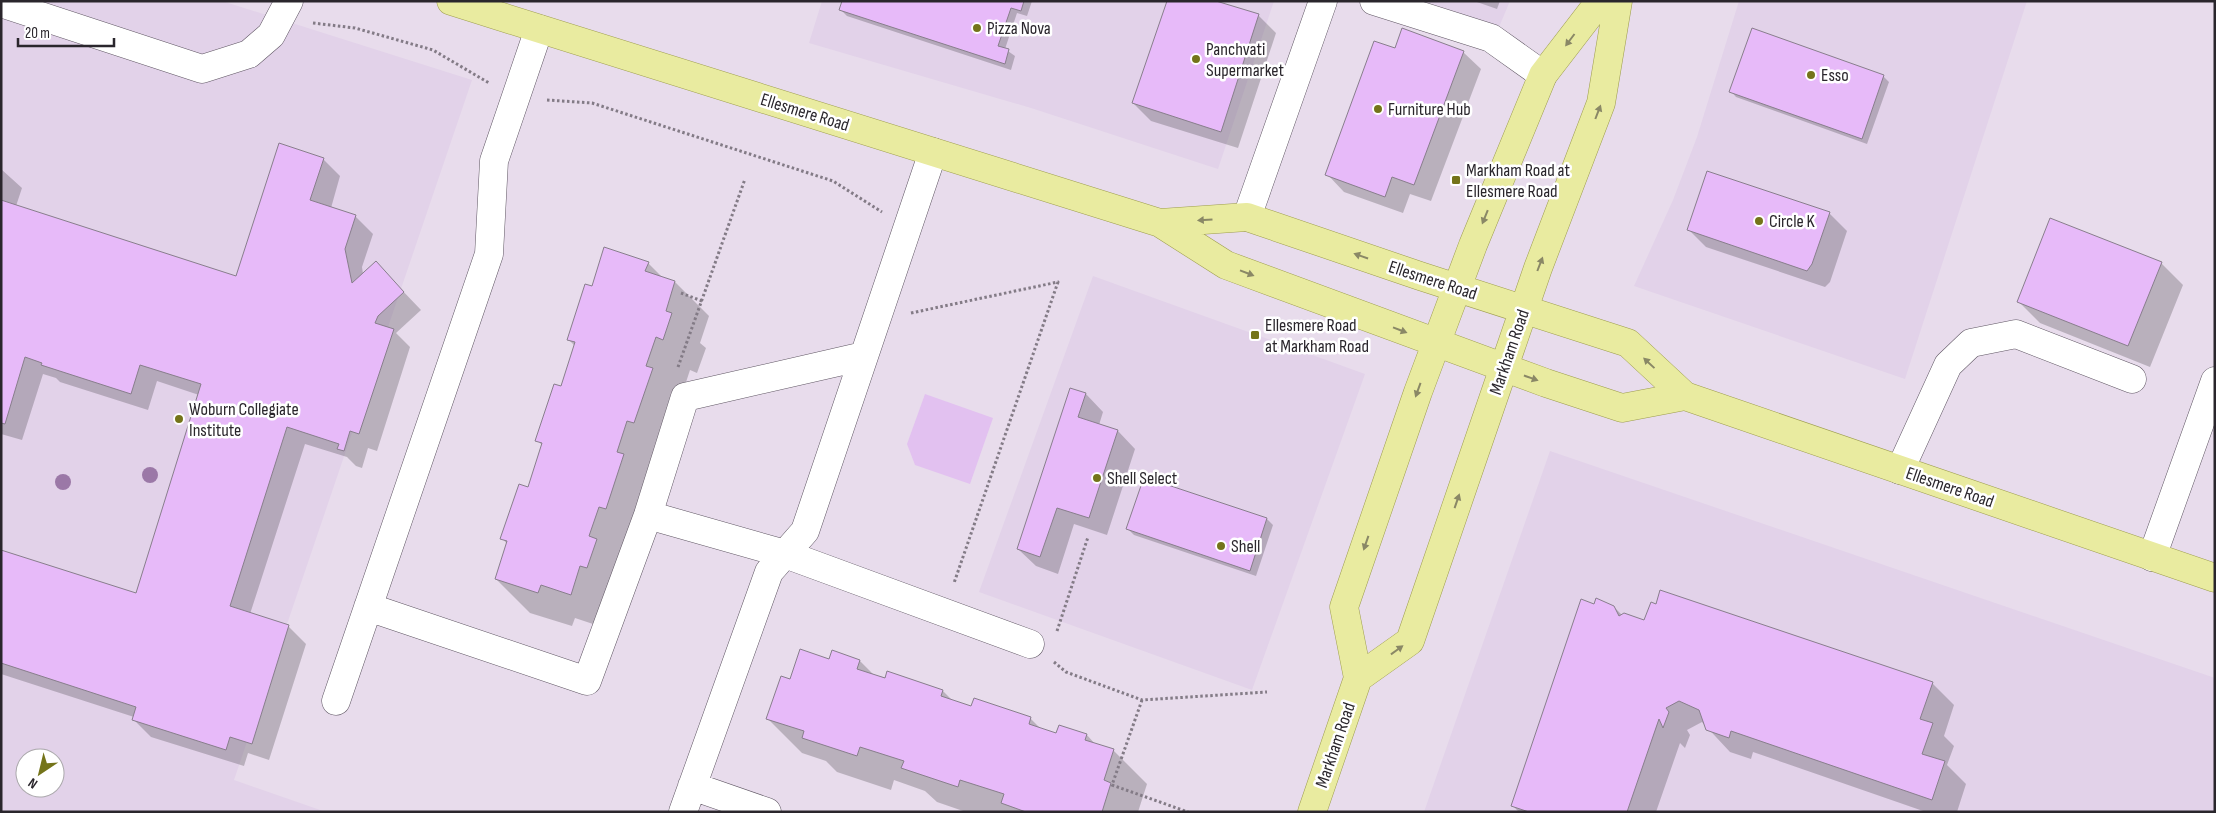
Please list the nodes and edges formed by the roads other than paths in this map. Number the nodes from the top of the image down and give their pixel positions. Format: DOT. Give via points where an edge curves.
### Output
graph roads {
  1 [pos="450,1"];
  2 [pos="1323,1"];
  3 [pos="1374,1"];
  4 [pos="1600,1"];
  5 [pos="1618,1"];
  6 [pos="1,4"];
  7 [pos="284,10"];
  8 [pos="539,29"];
  9 [pos="1544,75"];
  10 [pos="933,152"];
  11 [pos="1247,217"];
  12 [pos="1160,222"];
  13 [pos="1457,288"];
  14 [pos="1524,310"];
  15 [pos="1436,344"];
  16 [pos="864,356"];
  17 [pos="1503,368"];
  18 [pos="2132,379"];
  19 [pos="2215,380"];
  20 [pos="1685,396"];
  21 [pos="1900,470"];
  22 [pos="648,516"];
  23 [pos="785,554"];
  24 [pos="2152,557"];
  25 [pos="2215,578"];
  26 [pos="368,606"];
  27 [pos="1039,651"];
  28 [pos="1358,678"];
  29 [pos="336,701"];
  30 [pos="692,786"];
  31 [pos="683,812"];
  32 [pos="767,812"];
  33 [pos="1312,812"];
  1 -- 8 [label="main road, Ellesmere Road"];
  2 -- 11 [label="lane"];
  3 -- 9 [label="lane" via="1491,38"];
  4 -- 9 [label="main road, Markham Road, one-way"];
  14 -- 5 [label="main road, Markham Road, one-way" via="1601,103"];
  6 -- 7 [label="lane" via="202,69 249,54 271,35"];
  8 -- 10 [label="main road, Ellesmere Road"];
  8 -- 26 [label="lane" via="494,161 489,254"];
  9 -- 13 [label="main road, Markham Road, one-way"];
  10 -- 12 [label="main road, Ellesmere Road"];
  10 -- 16 [label="lane"];
  11 -- 12 [label="main road, Ellesmere Road, one-way"];
  13 -- 11 [label="main road, Ellesmere Road, one-way"];
  12 -- 15 [label="main road, Ellesmere Road, one-way" via="1226,265"];
  13 -- 14 [label="main road, Ellesmere Road"];
  13 -- 15 [label="main road, Markham Road"];
  14 -- 17 [label="main road, Markham Road"];
  20 -- 14 [label="main road, Ellesmere Road, one-way" via="1628,343"];
  15 -- 17 [label="main road, Ellesmere Road"];
  15 -- 28 [label="main road, Markham Road, one-way" via="1344,607"];
  16 -- 22 [label="lane" via="685,397"];
  16 -- 23 [label="lane" via="805,530"];
  17 -- 20 [label="main road, Ellesmere Road, one-way" via="1622,408"];
  28 -- 17 [label="main road, Markham Road, one-way" via="1410,641"];
  18 -- 21 [label="lane" via="2016,334 1971,343 1948,365"];
  19 -- 24 [label="lane"];
  20 -- 21 [label="main road, Ellesmere Road"];
  21 -- 24 [label="main road, Ellesmere Road"];
  22 -- 23 [label="lane"];
  22 -- 26 [label="lane" via="587,681"];
  23 -- 27 [label="lane" via="944,612"];
  23 -- 30 [label="lane" via="769,572"];
  24 -- 25 [label="main road, Ellesmere Road"];
  26 -- 29 [label="lane"];
  28 -- 33 [label="main road, Markham Road"];
  30 -- 31 [label="lane"];
  30 -- 32 [label="lane"];
}
